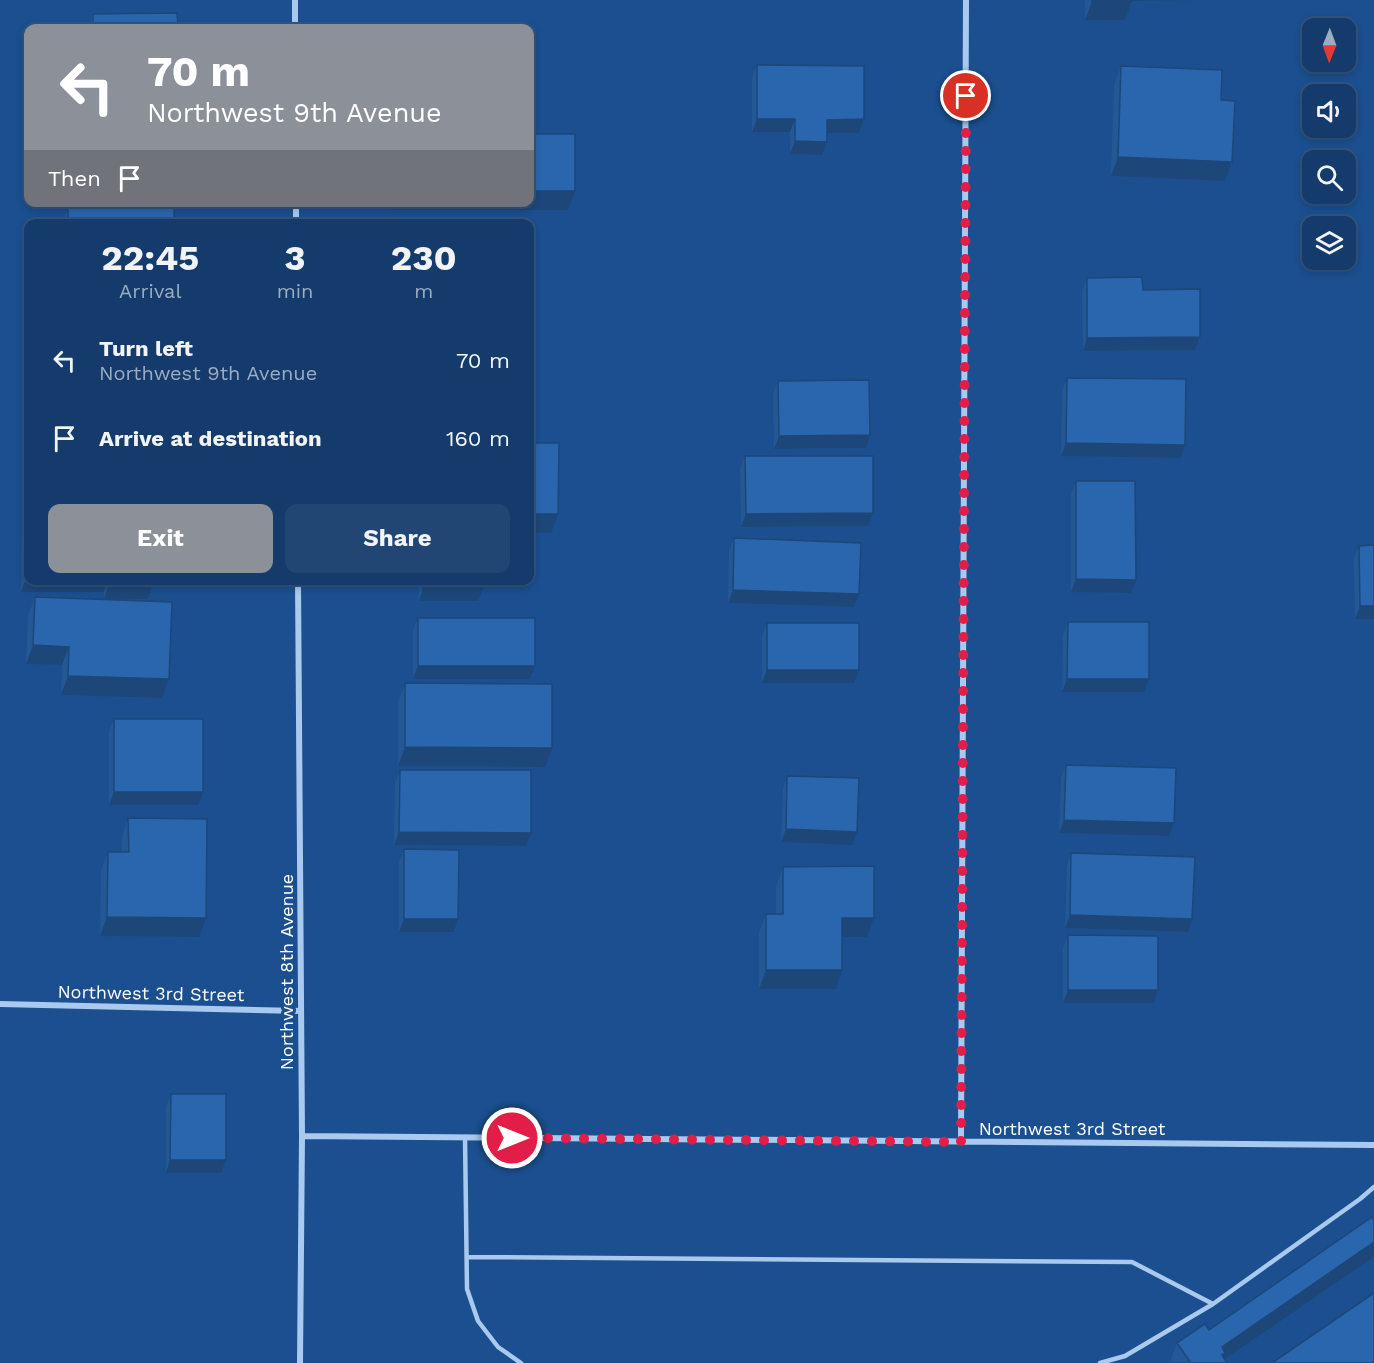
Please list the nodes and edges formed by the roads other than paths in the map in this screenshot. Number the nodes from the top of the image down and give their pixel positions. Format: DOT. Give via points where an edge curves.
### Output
graph roads {
  1 [pos="295,0"];
  2 [pos="966,0"];
  3 [pos="295,24"];
  4 [pos="298,585"];
  5 [pos="0,1004"];
  6 [pos="301,1011"];
  7 [pos="302,1136"];
  8 [pos="465,1137"];
  9 [pos="961,1142"];
  10 [pos="1374,1145"];
  11 [pos="1374,1187"];
  12 [pos="467,1257"];
  13 [pos="1213,1304"];
  14 [pos="300,1363"];
  15 [pos="521,1363"];
  16 [pos="1100,1363"];
  1 -- 3 [label="street"];
  2 -- 9 [label="street"];
  4 -- 6 [label="street, Northwest 8th Avenue"];
  5 -- 6 [label="street, Northwest 3rd Street"];
  6 -- 7 [label="street, Northwest 8th Avenue"];
  7 -- 8 [label="street, Northwest 3rd Street"];
  7 -- 14 [label="street, Northwest 8th Avenue"];
  8 -- 9 [label="street, Northwest 3rd Street"];
  8 -- 12 [label="lane"];
  9 -- 10 [label="street, Northwest 3rd Street"];
  11 -- 13 [label="lane"];
  12 -- 13 [label="lane" via="1132,1262"];
  12 -- 15 [label="lane" via="467,1289 478,1321 498,1347"];
  13 -- 16 [label="lane" via="1125,1356"];
}
